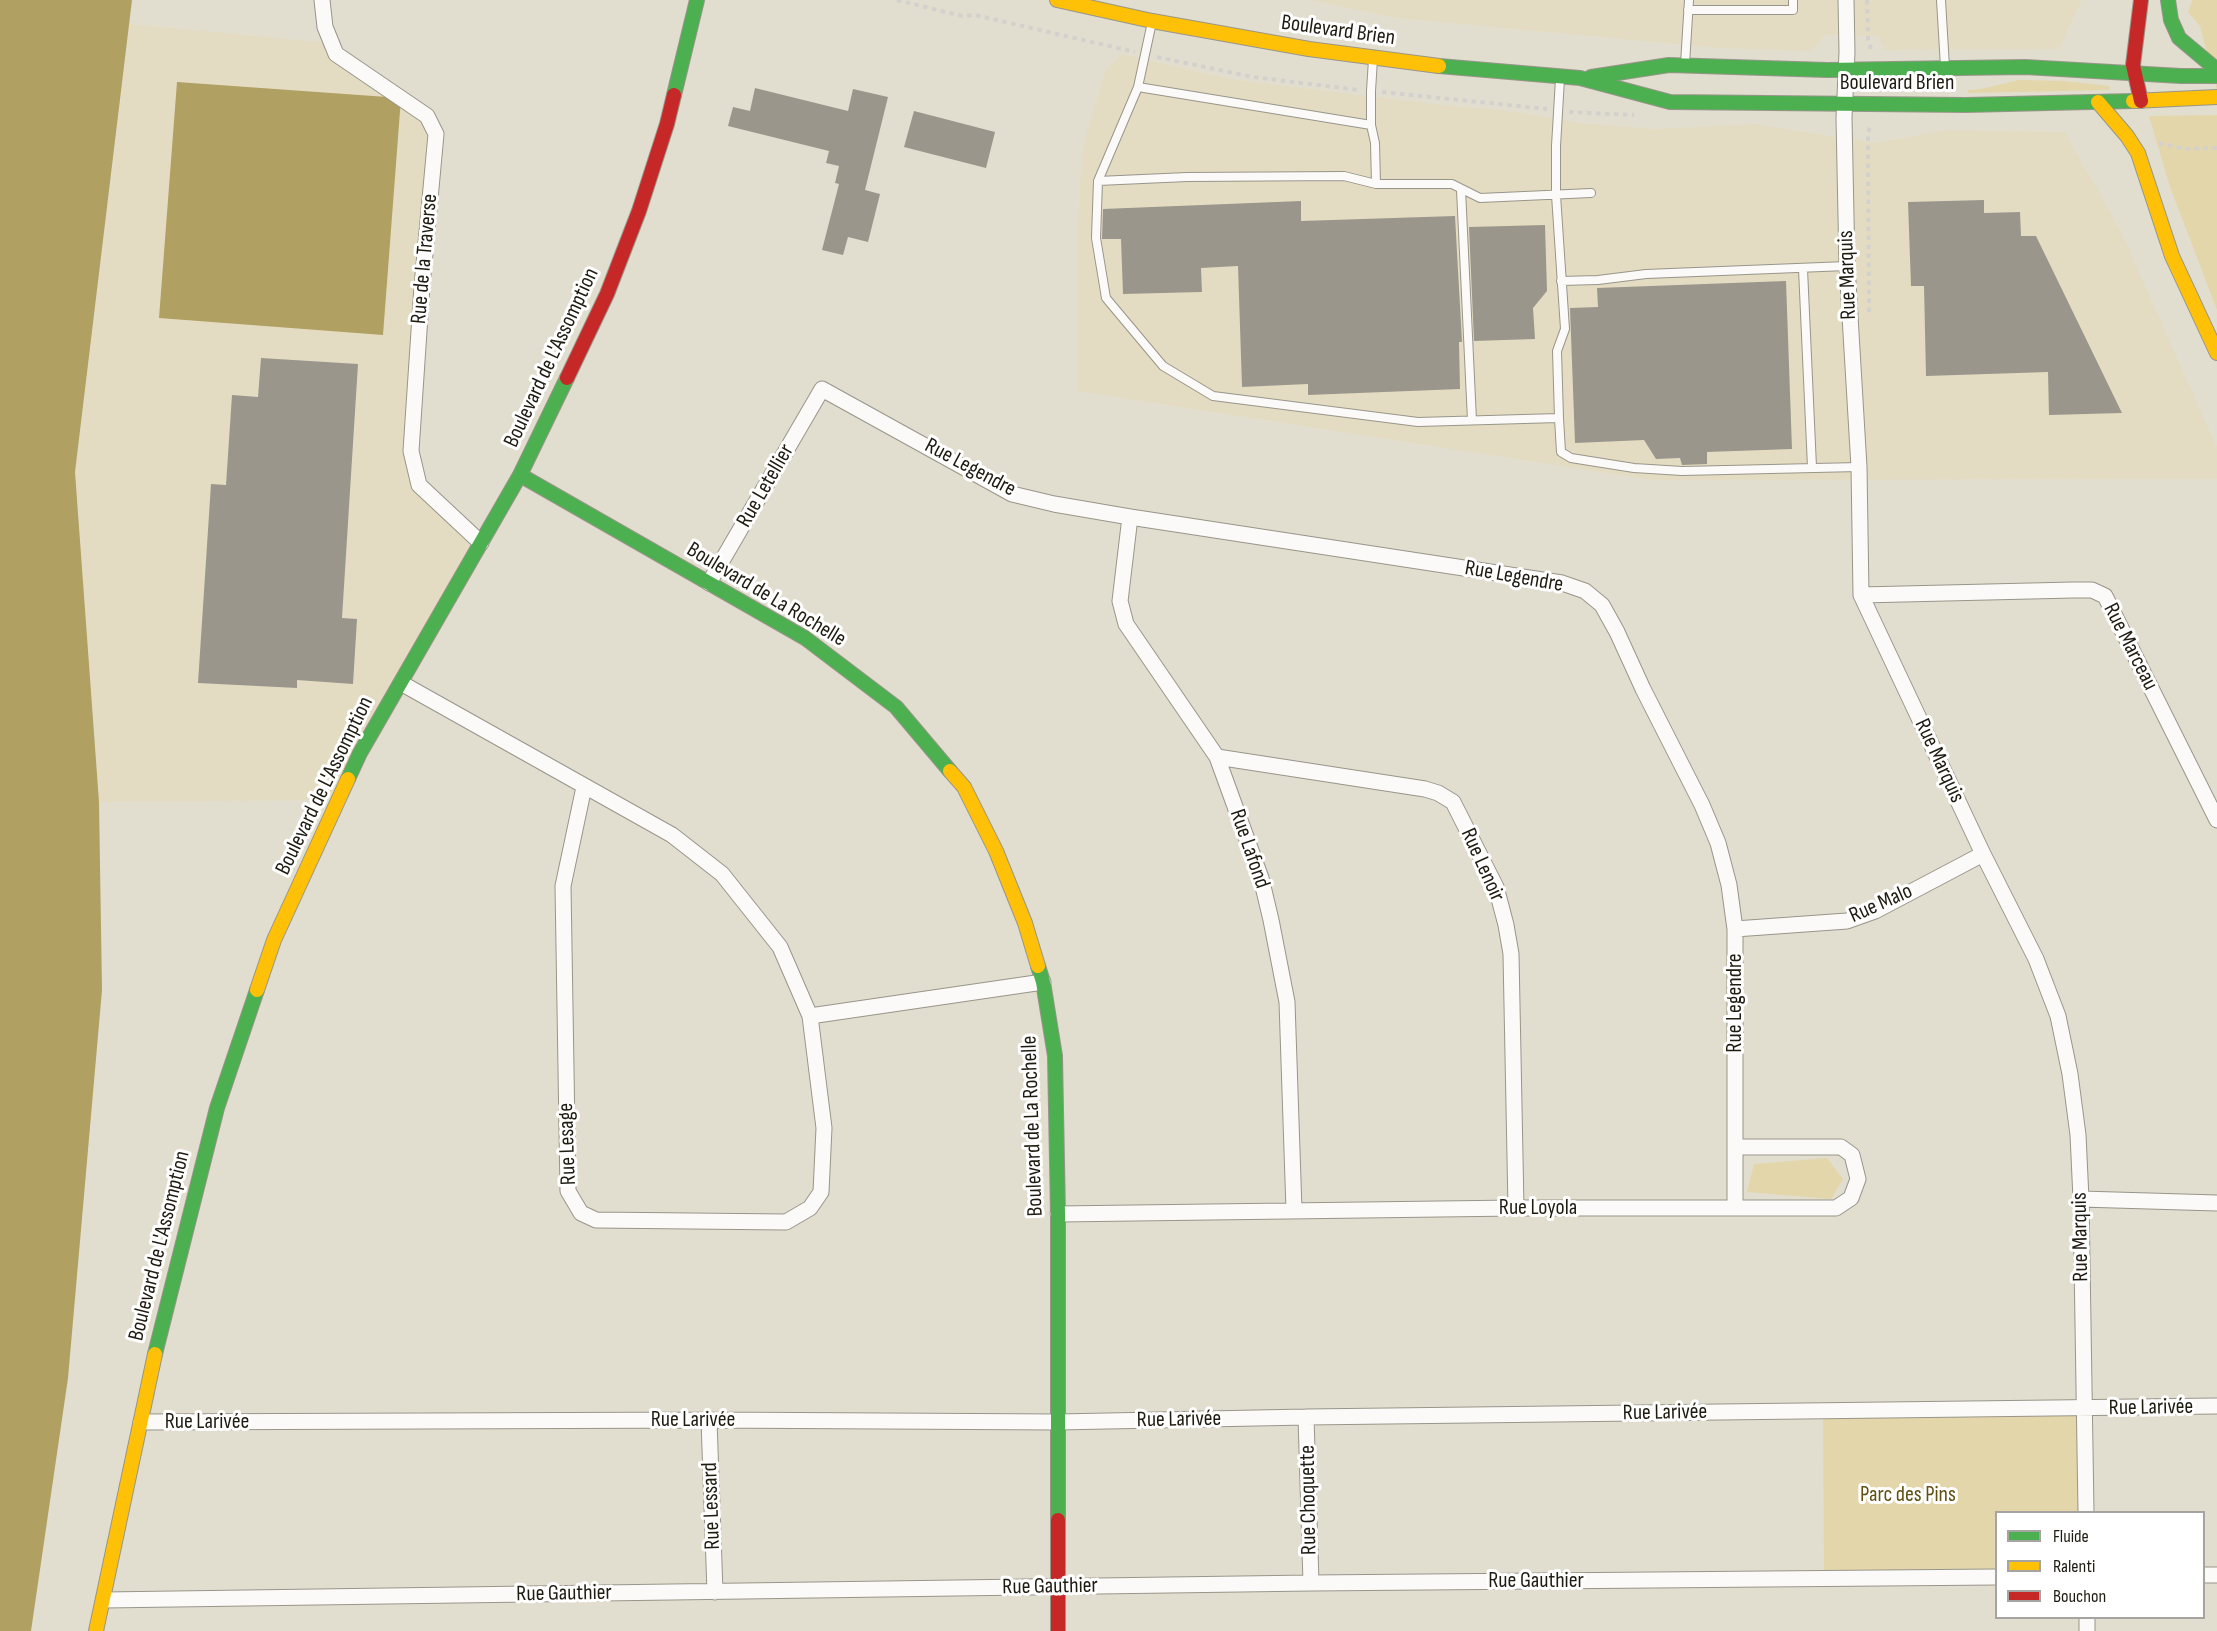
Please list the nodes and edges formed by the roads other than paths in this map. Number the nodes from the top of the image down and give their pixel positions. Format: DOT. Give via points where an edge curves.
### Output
graph roads {
  1 [pos="322,0"];
  2 [pos="697,0"];
  3 [pos="1057,0"];
  4 [pos="1689,0"];
  5 [pos="1793,0"];
  6 [pos="1846,0"];
  7 [pos="1950,0"];
  8 [pos="2141,0"];
  9 [pos="2168,0"];
  10 [pos="1941,4"];
  11 [pos="1688,10"];
  12 [pos="1152,21"];
  13 [pos="1374,57"];
  14 [pos="1684,66"];
  15 [pos="1945,68"];
  16 [pos="1846,69"];
  17 [pos="2217,70"];
  18 [pos="2134,74"];
  19 [pos="2217,76"];
  20 [pos="1560,77"];
  21 [pos="1580,78"];
  22 [pos="1138,87"];
  23 [pos="2217,98"];
  24 [pos="2141,101"];
  25 [pos="2098,102"];
  26 [pos="1846,104"];
  27 [pos="1371,125"];
  28 [pos="1098,181"];
  29 [pos="1376,184"];
  30 [pos="1461,190"];
  31 [pos="1591,193"];
  32 [pos="1556,195"];
  33 [pos="1847,266"];
  34 [pos="1803,269"];
  35 [pos="1561,281"];
  36 [pos="2217,353"];
  37 [pos="822,389"];
  38 [pos="1559,418"];
  39 [pos="1472,420"];
  40 [pos="1812,467"];
  41 [pos="1859,467"];
  42 [pos="520,475"];
  43 [pos="1130,517"];
  44 [pos="481,543"];
  45 [pos="709,583"];
  46 [pos="1862,595"];
  47 [pos="401,683"];
  48 [pos="1217,757"];
  49 [pos="584,787"];
  50 [pos="2217,820"];
  51 [pos="1983,854"];
  52 [pos="1735,929"];
  53 [pos="1043,982"];
  54 [pos="810,1016"];
  55 [pos="1736,1147"];
  56 [pos="2081,1199"];
  57 [pos="2217,1203"];
  58 [pos="1735,1207"];
  59 [pos="1516,1208"];
  60 [pos="1294,1210"];
  61 [pos="1058,1214"];
  62 [pos="2217,1406"];
  63 [pos="2083,1409"];
  64 [pos="1306,1417"];
  65 [pos="710,1420"];
  66 [pos="141,1422"];
  67 [pos="1058,1422"];
  68 [pos="2086,1511"];
  69 [pos="1995,1577"];
  70 [pos="1311,1583"];
  71 [pos="1057,1587"];
  72 [pos="716,1592"];
  73 [pos="104,1600"];
  74 [pos="96,1631"];
  75 [pos="1058,1631"];
  1 -- 44 [label="street, Rue de la Traverse" via="325,27 336,54 427,116 436,134 411,451 419,485"];
  2 -- 42 [label="main road, Boulevard de L'Assomption" via="667,124 639,211 607,294"];
  3 -- 12 [label="main road, Boulevard Brien"];
  4 -- 11 [label="lane"];
  5 -- 11 [label="lane" via="1792,10"];
  6 -- 16 [label="street, Rue Marquis"];
  7 -- 10 [label="lane"];
  8 -- 18 [label="main road" via="2133,48"];
  9 -- 17 [label="main road" via="2179,38"];
  10 -- 15 [label="lane"];
  11 -- 14 [label="lane"];
  12 -- 13 [label="main road, Boulevard Brien"];
  12 -- 22 [label="lane"];
  13 -- 20 [label="main road, Boulevard Brien"];
  13 -- 27 [label="lane"];
  14 -- 16 [label="main road, Boulevard Brien"];
  14 -- 21 [label="main road, Boulevard Brien"];
  15 -- 16 [label="main road, Boulevard Brien"];
  15 -- 18 [label="main road, Boulevard Brien" via="2025,67"];
  16 -- 26 [label="street, Rue Marquis"];
  18 -- 19 [label="main road, Boulevard Brien"];
  18 -- 24 [label="main road"];
  20 -- 21 [label="main road, Boulevard Brien"];
  20 -- 32 [label="lane"];
  21 -- 26 [label="main road, Boulevard Brien" via="1670,102"];
  22 -- 27 [label="lane"];
  22 -- 28 [label="lane"];
  23 -- 24 [label="main road, Boulevard Brien"];
  24 -- 25 [label="main road, Boulevard Brien"];
  25 -- 26 [label="main road, Boulevard Brien"];
  25 -- 36 [label="main road" via="2138,153 2172,256"];
  26 -- 33 [label="street, Rue Marquis"];
  27 -- 29 [label="lane"];
  28 -- 29 [label="lane" via="1344,176"];
  28 -- 39 [label="lane" via="1096,238 1106,298 1163,366 1213,396 1418,422"];
  29 -- 30 [label="lane" via="1452,184"];
  30 -- 32 [label="lane" via="1480,198"];
  30 -- 39 [label="lane"];
  31 -- 32 [label="lane"];
  32 -- 35 [label="lane"];
  33 -- 34 [label="lane"];
  33 -- 41 [label="street, Rue Marquis"];
  34 -- 35 [label="lane"];
  34 -- 40 [label="lane"];
  35 -- 38 [label="lane" via="1565,329 1557,351"];
  37 -- 43 [label="street, Rue Legendre" via="1012,494"];
  37 -- 45 [label="street, Rue Letellier"];
  38 -- 39 [label="lane"];
  38 -- 40 [label="lane" via="1561,452 1571,458 1682,471"];
  40 -- 41 [label="lane"];
  41 -- 46 [label="street, Rue Marquis"];
  42 -- 44 [label="main road, Boulevard de L'Assomption"];
  42 -- 45 [label="main road, Boulevard de La Rochelle"];
  43 -- 48 [label="street, Rue Lafond" via="1120,601 1126,624"];
  43 -- 52 [label="street, Rue Legendre" via="1562,584 1585,591 1602,605 1617,632 1702,806 1730,885"];
  44 -- 47 [label="main road, Boulevard de L'Assomption"];
  45 -- 53 [label="main road, Boulevard de La Rochelle" via="805,638 896,707 964,787 1001,861"];
  46 -- 50 [label="street, Rue Marceau" via="2092,590 2105,596"];
  46 -- 51 [label="street, Rue Marquis"];
  47 -- 49 [label="street, Rue Lesage"];
  47 -- 66 [label="main road, Boulevard de L'Assomption" via="360,753 274,940 217,1108 158,1338"];
  48 -- 59 [label="street, Rue Lenoir" via="1425,789 1453,802 1496,887 1509,945"];
  48 -- 60 [label="street, Rue Lafond" via="1261,878 1287,1002"];
  49 -- 54 [label="street, Rue Lesage" via="672,835 722,874 780,947"];
  49 -- 54 [label="street, Rue Lesage" via="563,886 568,1191 580,1213 596,1220 786,1222 810,1208 821,1192 824,1128"];
  51 -- 52 [label="street, Rue Malo" via="1875,911 1847,921"];
  51 -- 56 [label="street, Rue Marquis" via="2036,959 2058,1016 2073,1094"];
  52 -- 55 [label="street, Rue Legendre"];
  53 -- 54 [label="street"];
  53 -- 61 [label="main road, Boulevard de La Rochelle" via="1055,1056"];
  55 -- 58 [label="street, Rue Legendre"];
  55 -- 58 [label="street, Rue Loyola" via="1841,1147 1852,1155 1858,1179 1851,1198 1836,1208"];
  56 -- 57 [label="street"];
  56 -- 63 [label="street, Rue Marquis"];
  58 -- 59 [label="street, Rue Loyola"];
  59 -- 60 [label="street, Rue Loyola"];
  60 -- 61 [label="street, Rue Loyola"];
  61 -- 67 [label="main road, Boulevard de La Rochelle"];
  62 -- 63 [label="street, Rue Larivée"];
  63 -- 64 [label="street, Rue Larivée"];
  63 -- 68 [label="street, Rue Marquis"];
  64 -- 67 [label="street, Rue Larivée"];
  64 -- 70 [label="street, Rue Choquette"];
  65 -- 66 [label="street, Rue Larivée"];
  65 -- 67 [label="street, Rue Larivée"];
  65 -- 72 [label="street, Rue Lessard"];
  66 -- 73 [label="main road, Boulevard de L'Assomption"];
  67 -- 71 [label="main road, Boulevard de La Rochelle"];
  69 -- 70 [label="street, Rue Gauthier"];
  70 -- 71 [label="street, Rue Gauthier"];
  71 -- 72 [label="street, Rue Gauthier"];
  71 -- 75 [label="main road, Boulevard de La Rochelle"];
  72 -- 73 [label="street, Rue Gauthier"];
  73 -- 74 [label="main road, Boulevard de L'Assomption"];
}
